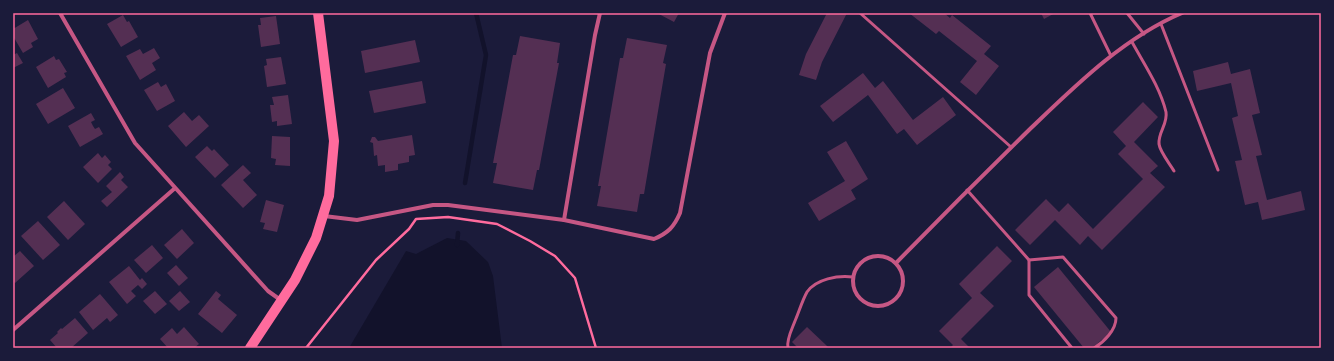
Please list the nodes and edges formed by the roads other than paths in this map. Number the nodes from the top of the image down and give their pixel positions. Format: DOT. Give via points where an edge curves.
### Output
graph roads {
  1 [pos="60,13"];
  2 [pos="318,13"];
  3 [pos="600,13"];
  4 [pos="725,13"];
  5 [pos="860,13"];
  6 [pos="1090,13"];
  7 [pos="1127,13"];
  8 [pos="1182,13"];
  9 [pos="1161,24"];
  10 [pos="1144,34"];
  11 [pos="1132,42"];
  12 [pos="1111,56"];
  13 [pos="1011,147"];
  14 [pos="1218,170"];
  15 [pos="1174,171"];
  16 [pos="174,189"];
  17 [pos="967,190"];
  18 [pos="324,216"];
  19 [pos="564,220"];
  20 [pos="1029,260"];
  21 [pos="896,263"];
  22 [pos="853,277"];
  23 [pos="282,301"];
  24 [pos="13,330"];
  25 [pos="250,348"];
  26 [pos="788,348"];
  27 [pos="1072,348"];
  28 [pos="1094,348"];
  1 -- 16 [label="street" via="134,143"];
  2 -- 18 [label="main road" via="334,141 330,189"];
  3 -- 19 [label="street"];
  4 -- 19 [label="street" via="710,53 680,214 674,226 666,234 654,239"];
  5 -- 13 [label="lane"];
  6 -- 12 [label="lane"];
  7 -- 10 [label="lane"];
  8 -- 9 [label="street"];
  9 -- 10 [label="street"];
  9 -- 14 [label="lane"];
  10 -- 11 [label="street"];
  11 -- 12 [label="street"];
  11 -- 15 [label="lane" via="1165,110 1167,120 1160,134 1159,145"];
  12 -- 13 [label="street" via="1078,83"];
  13 -- 17 [label="street"];
  16 -- 23 [label="street" via="268,291"];
  16 -- 24 [label="street"];
  17 -- 20 [label="lane"];
  17 -- 21 [label="street"];
  18 -- 19 [label="street" via="357,220 433,205 448,205"];
  18 -- 23 [label="main road" via="309,254"];
  20 -- 27 [label="lane" via="1029,295"];
  20 -- 28 [label="lane" via="1063,257 1116,318 1116,326"];
  21 -- 22 [label="street" via="882,256 874,256 860,263"];
  21 -- 22 [label="street" via="901,270 903,287 893,301 886,305 873,306 861,300 854,290"];
  22 -- 26 [label="lane" via="843,276 814,285 807,293 792,328"];
  23 -- 25 [label="main road"];
}
